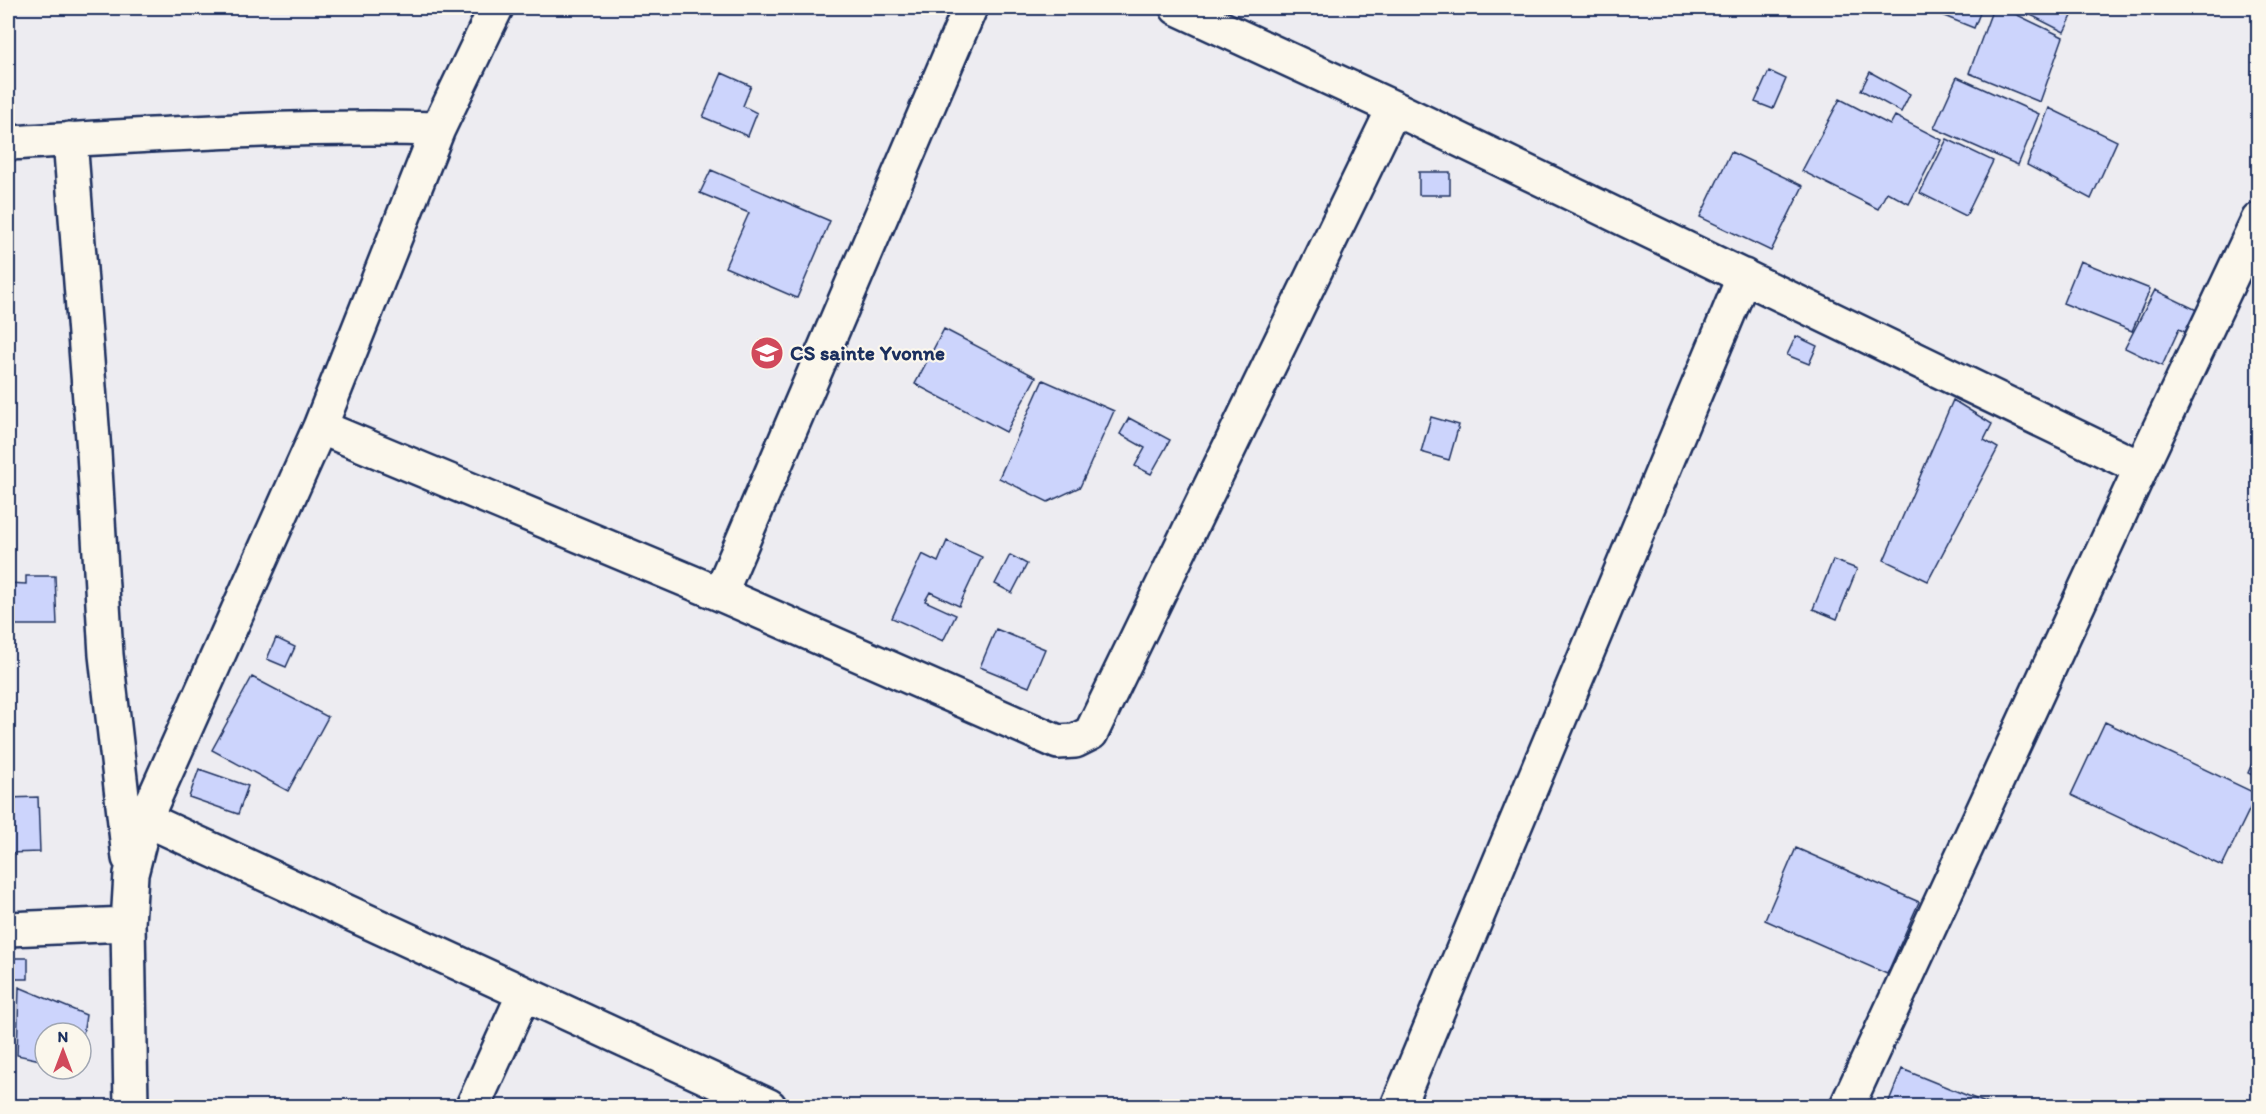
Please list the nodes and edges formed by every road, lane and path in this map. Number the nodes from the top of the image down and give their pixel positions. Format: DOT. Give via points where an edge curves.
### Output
graph roads {
  1 [pos="496,8"];
  2 [pos="970,8"];
  3 [pos="1177,8"];
  4 [pos="1394,108"];
  5 [pos="438,129"];
  6 [pos="70,139"];
  7 [pos="8,143"];
  8 [pos="2259,220"];
  9 [pos="1744,276"];
  10 [pos="320,427"];
  11 [pos="2141,468"];
  12 [pos="720,594"];
  13 [pos="145,819"];
  14 [pos="131,873"];
  15 [pos="128,924"];
  16 [pos="8,929"];
  17 [pos="524,994"];
  18 [pos="131,1107"];
  19 [pos="473,1107"];
  20 [pos="769,1107"];
  21 [pos="1398,1107"];
  22 [pos="1847,1107"];
  1 -- 5 [label="street"];
  2 -- 12 [label="street"];
  3 -- 4 [label="street"];
  4 -- 9 [label="street"];
  4 -- 12 [label="street" via="1091,733 1074,741 1058,742"];
  5 -- 6 [label="street" via="367,127"];
  5 -- 10 [label="street"];
  6 -- 7 [label="street"];
  6 -- 14 [label="street" via="106,655"];
  8 -- 11 [label="street"];
  9 -- 11 [label="street"];
  9 -- 21 [label="street"];
  10 -- 12 [label="street"];
  10 -- 13 [label="street"];
  11 -- 22 [label="street"];
  13 -- 14 [label="street"];
  13 -- 17 [label="street"];
  14 -- 15 [label="street"];
  15 -- 16 [label="street"];
  15 -- 18 [label="street"];
  17 -- 19 [label="street"];
  17 -- 20 [label="street"];
}
